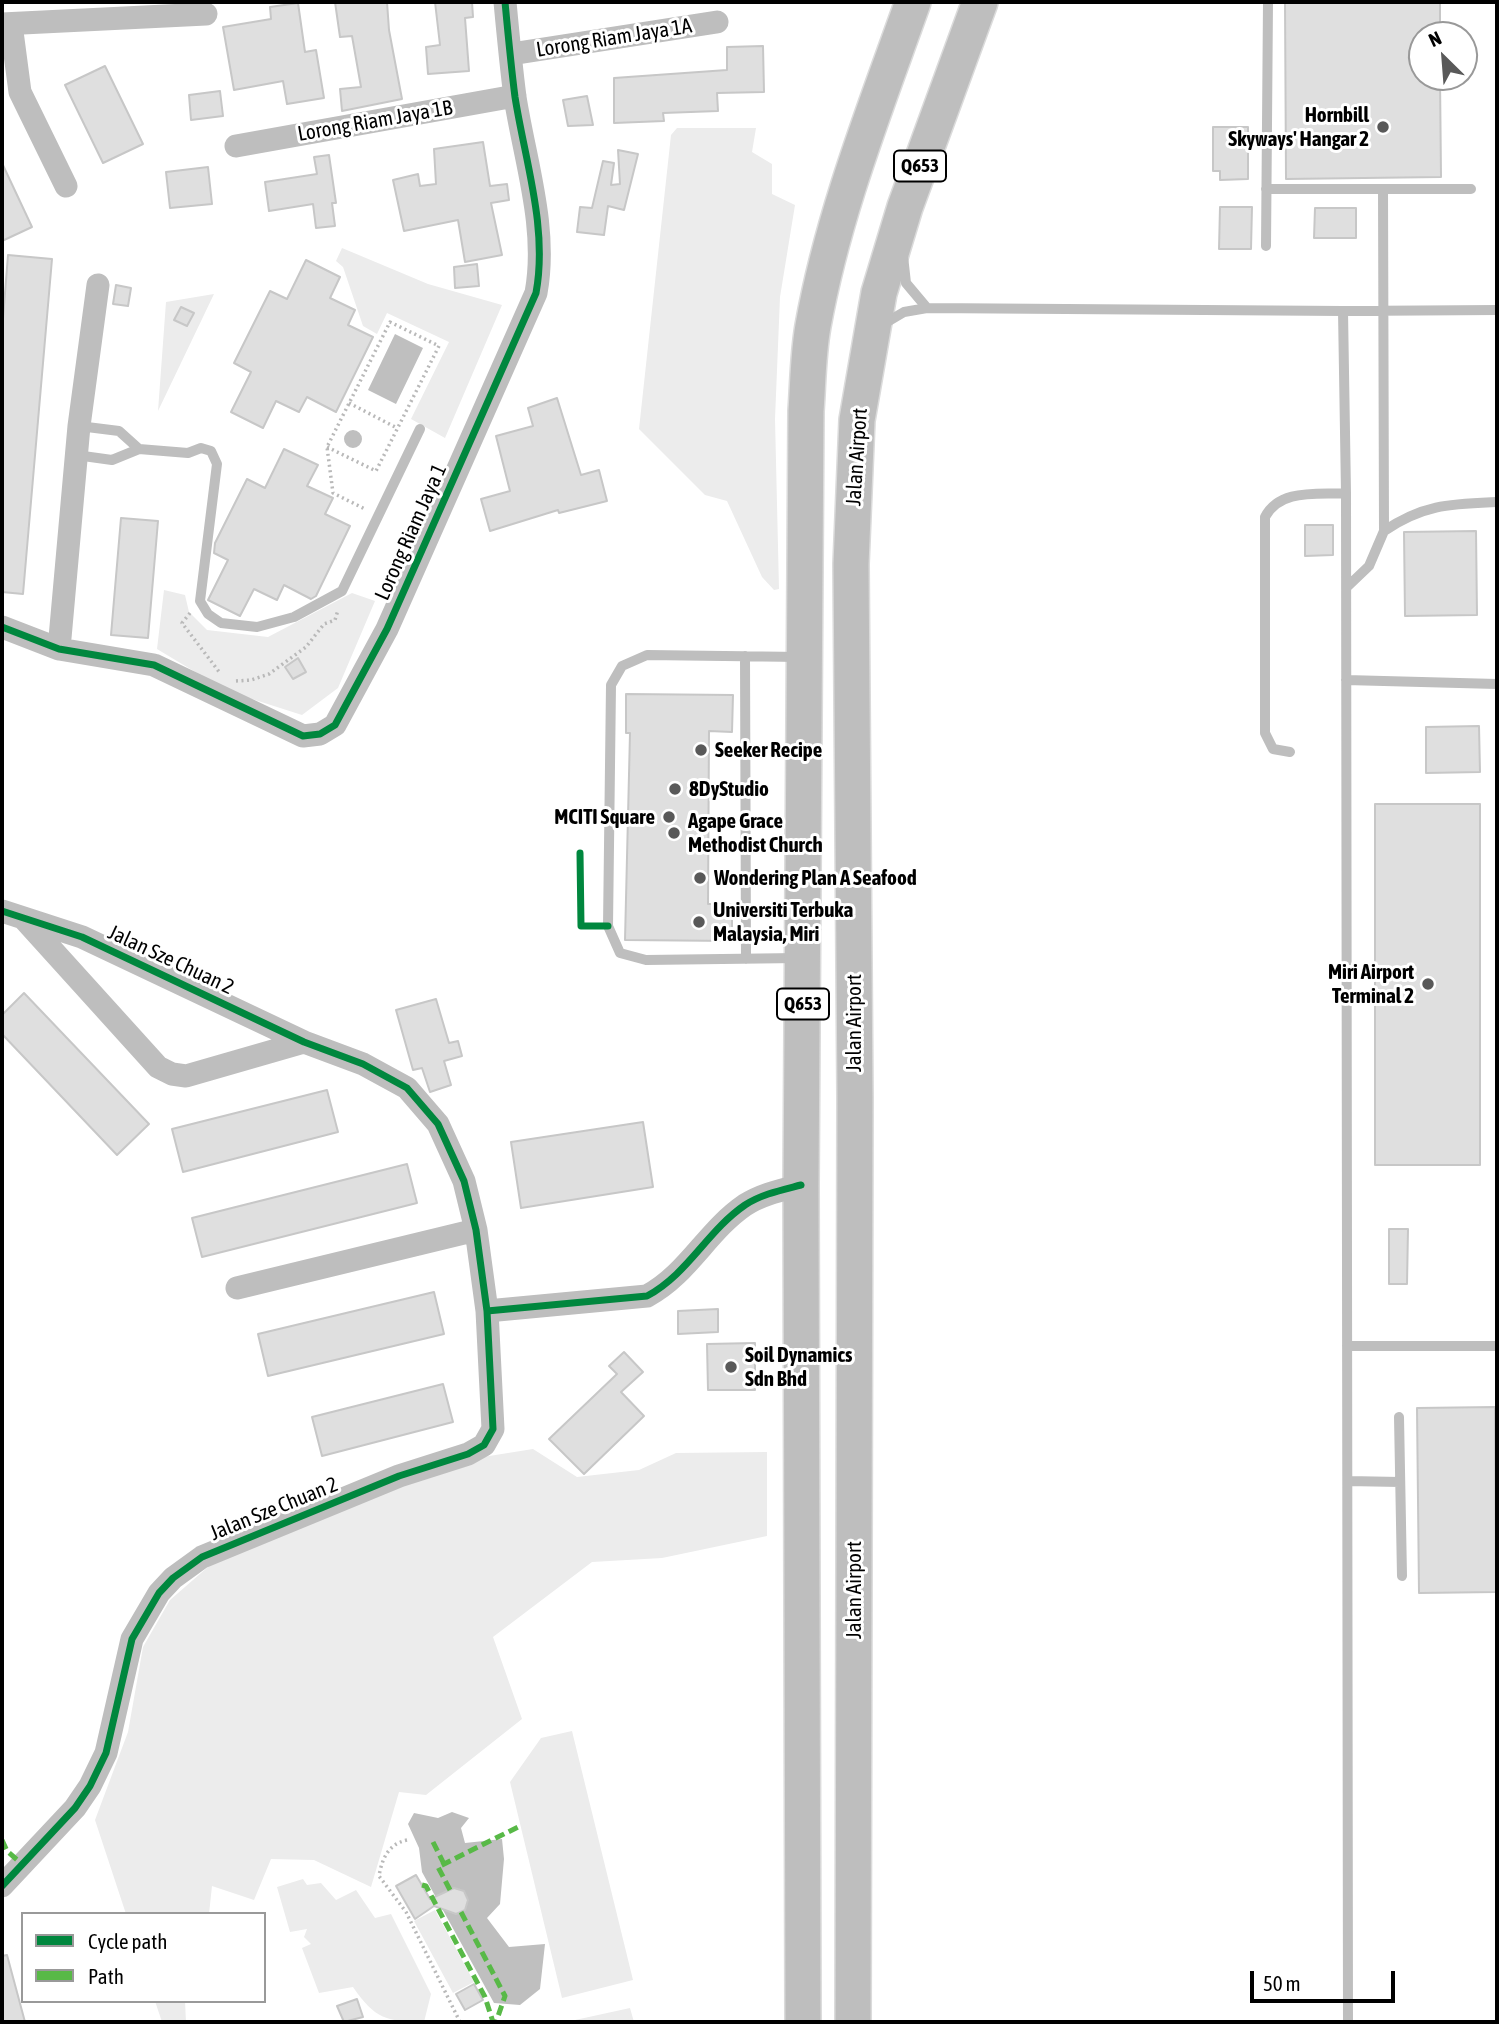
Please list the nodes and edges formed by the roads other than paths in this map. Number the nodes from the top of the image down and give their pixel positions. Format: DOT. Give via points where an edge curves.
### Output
graph roads {
  1 [pos="505,2"];
  2 [pos="913,2"];
  3 [pos="980,2"];
  4 [pos="1268,2"];
  5 [pos="206,14"];
  6 [pos="718,22"];
  7 [pos="6,24"];
  8 [pos="511,54"];
  9 [pos="515,96"];
  10 [pos="236,146"];
  11 [pos="66,186"];
  12 [pos="1266,189"];
  13 [pos="1383,189"];
  14 [pos="1471,189"];
  15 [pos="905,207"];
  16 [pos="1266,246"];
  17 [pos="98,285"];
  18 [pos="927,308"];
  19 [pos="1343,310"];
  20 [pos="1384,310"];
  21 [pos="1497,310"];
  22 [pos="872,334"];
  23 [pos="79,426"];
  24 [pos="420,429"];
  25 [pos="139,449"];
  26 [pos="76,455"];
  27 [pos="1346,494"];
  28 [pos="1497,502"];
  29 [pos="1384,531"];
  30 [pos="1347,587"];
  31 [pos="2,627"];
  32 [pos="59,649"];
  33 [pos="744,656"];
  34 [pos="802,657"];
  35 [pos="1346,680"];
  36 [pos="1497,684"];
  37 [pos="1290,752"];
  38 [pos="2,911"];
  39 [pos="24,919"];
  40 [pos="804,958"];
  41 [pos="746,959"];
  42 [pos="304,1042"];
  43 [pos="855,1098"];
  44 [pos="801,1185"];
  45 [pos="475,1230"];
  46 [pos="237,1288"];
  47 [pos="487,1311"];
  48 [pos="1347,1346"];
  49 [pos="1497,1346"];
  50 [pos="1399,1417"];
  51 [pos="1348,1481"];
  52 [pos="1400,1482"];
  53 [pos="1402,1576"];
  54 [pos="2,1886"];
  55 [pos="803,2022"];
  56 [pos="853,2022"];
  57 [pos="1348,2022"];
  1 -- 8 [label="street, Lorong Riam Jaya 1"];
  2 -- 34 [label="main road, Q653" via="844,194 812,330 806,411"];
  3 -- 15 [label="main road, Jalan Airport / Q653"];
  4 -- 12 [label="lane"];
  5 -- 7 [label="street"];
  6 -- 8 [label="street, Lorong Riam Jaya 1A"];
  7 -- 11 [label="street" via="20,92"];
  8 -- 9 [label="street, Lorong Riam Jaya 1"];
  9 -- 10 [label="street, Lorong Riam Jaya 1B"];
  9 -- 32 [label="street, Lorong Riam Jaya 1" via="539,235 537,293 387,629 335,725 320,734 303,736 154,666"];
  12 -- 13 [label="lane"];
  12 -- 16 [label="lane"];
  13 -- 14 [label="lane"];
  13 -- 20 [label="lane"];
  15 -- 18 [label="lane" via="906,283"];
  15 -- 22 [label="main road, Jalan Airport / Q653" via="879,293"];
  17 -- 23 [label="street"];
  18 -- 19 [label="lane"];
  18 -- 22 [label="lane" via="904,312"];
  19 -- 20 [label="lane"];
  19 -- 27 [label="lane"];
  20 -- 21 [label="lane"];
  20 -- 29 [label="lane"];
  22 -- 43 [label="main road, Jalan Airport / Q653" via="857,420 851,564"];
  23 -- 25 [label="lane" via="119,431"];
  23 -- 26 [label="street"];
  24 -- 25 [label="lane" via="342,591 294,617 257,627 221,623 200,601 217,464 211,451"];
  25 -- 26 [label="lane" via="112,460"];
  26 -- 32 [label="street"];
  27 -- 30 [label="lane"];
  27 -- 37 [label="lane" via="1293,496 1279,500 1265,517 1265,733 1273,749"];
  28 -- 29 [label="lane" via="1438,504"];
  29 -- 30 [label="lane" via="1369,566"];
  30 -- 35 [label="lane"];
  31 -- 32 [label="street, Lorong Riam Jaya 1"];
  33 -- 34 [label="lane"];
  33 -- 41 [label="lane"];
  33 -- 41 [label="lane" via="647,655 622,666 611,685 607,926 621,953 646,960"];
  34 -- 40 [label="main road, Q653"];
  35 -- 36 [label="lane"];
  35 -- 48 [label="lane"];
  38 -- 39 [label="street, Jalan Sze Chuan 2"];
  39 -- 42 [label="street, Jalan Sze Chuan 2" via="82,937"];
  39 -- 42 [label="street" via="158,1067 172,1074 186,1076"];
  40 -- 41 [label="lane"];
  40 -- 44 [label="main road, Q653"];
  42 -- 45 [label="street, Jalan Sze Chuan 2" via="363,1064 407,1088 423,1103 439,1124 464,1181"];
  43 -- 44 [label="main road" via="845,1153 832,1173"];
  43 -- 56 [label="main road, Jalan Airport / Q653"];
  44 -- 47 [label="street" via="746,1205 721,1225 669,1284 647,1296"];
  44 -- 55 [label="main road, Q653"];
  45 -- 46 [label="street"];
  45 -- 47 [label="street, Jalan Sze Chuan 2"];
  47 -- 54 [label="street, Jalan Sze Chuan 2" via="493,1429 484,1445 202,1557 173,1578 132,1640 106,1754 90,1786"];
  48 -- 49 [label="lane"];
  48 -- 51 [label="lane"];
  50 -- 52 [label="lane"];
  51 -- 52 [label="lane"];
  51 -- 57 [label="lane"];
  52 -- 53 [label="lane"];
}
